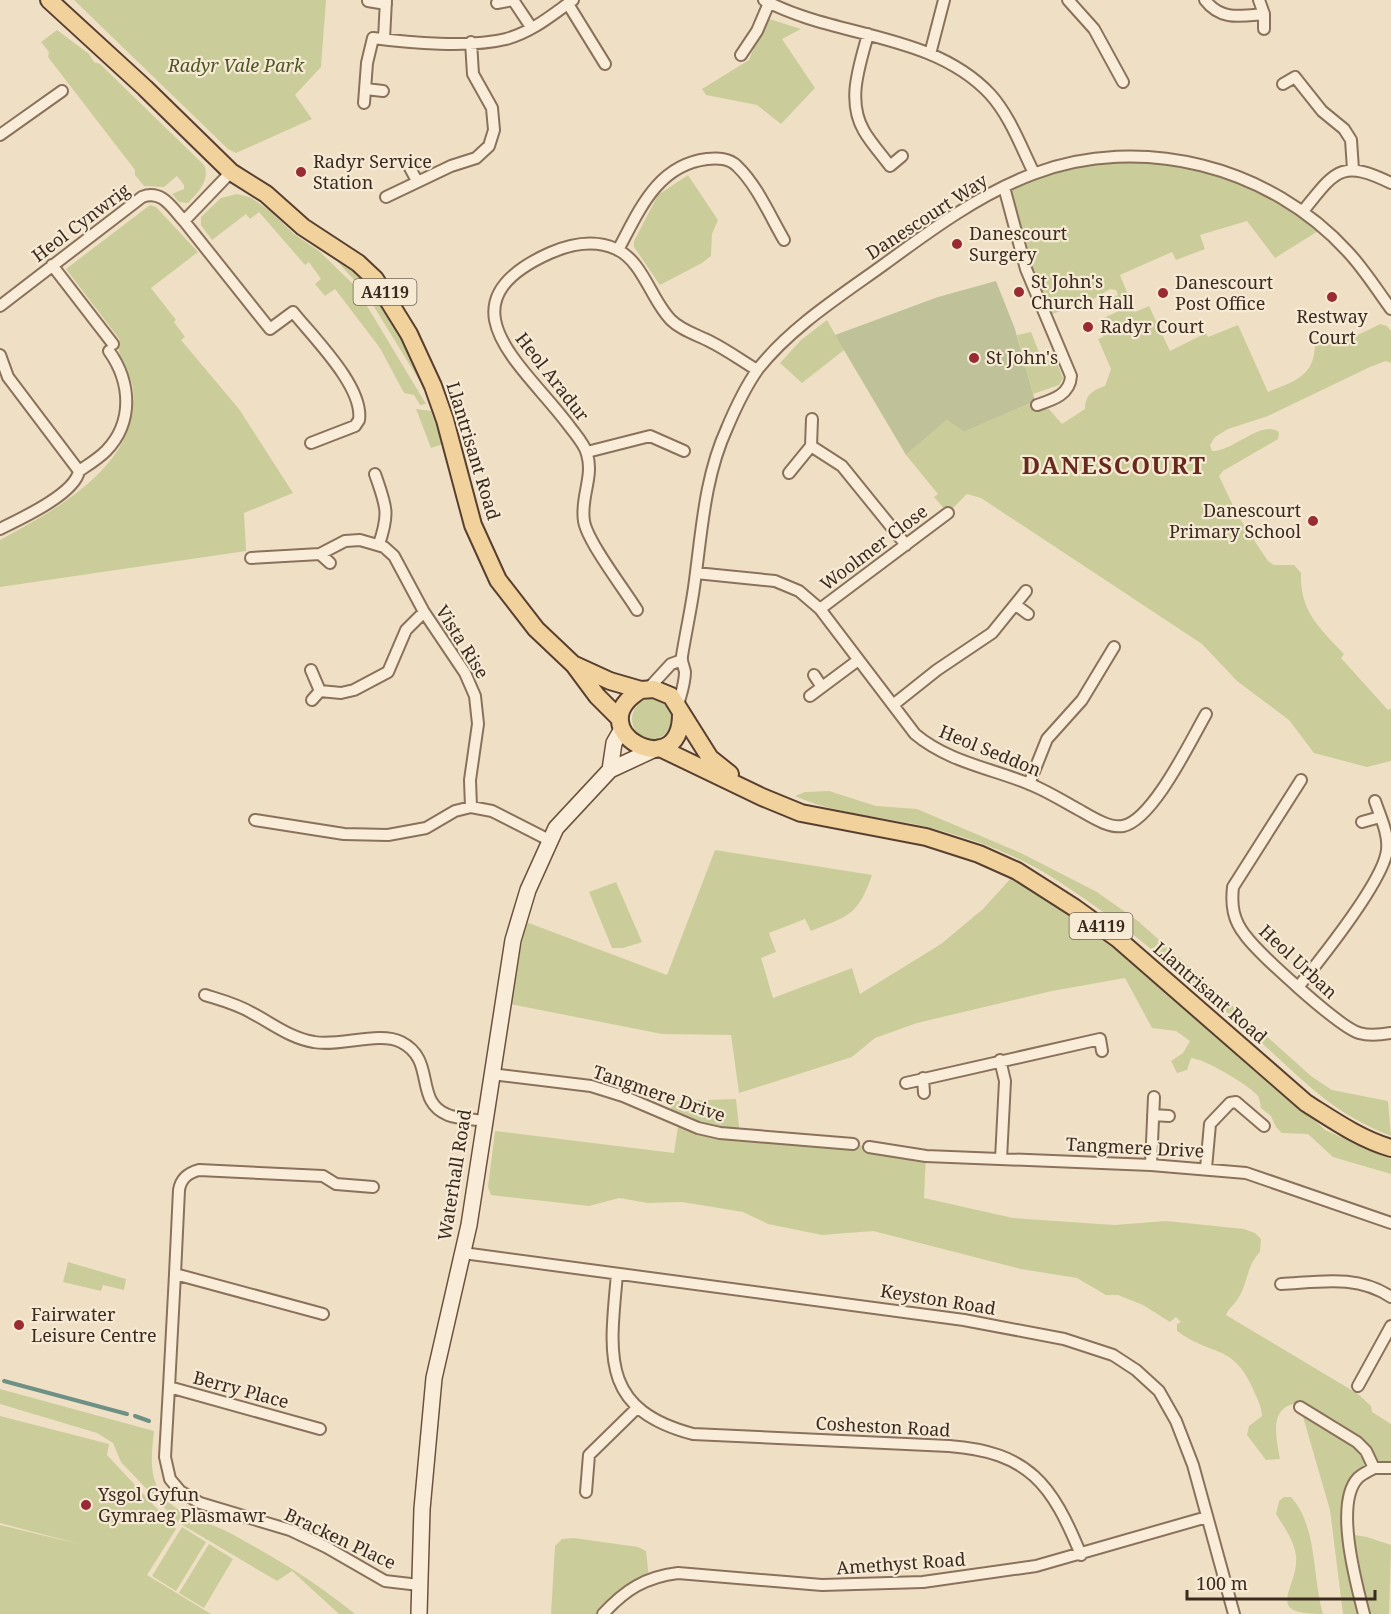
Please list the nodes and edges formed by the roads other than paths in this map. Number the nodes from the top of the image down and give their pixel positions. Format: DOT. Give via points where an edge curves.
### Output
graph roads {
  1 [pos="38,0"];
  2 [pos="49,0"];
  3 [pos="513,0"];
  4 [pos="944,0"];
  5 [pos="1068,0"];
  6 [pos="1205,0"];
  7 [pos="1259,0"];
  8 [pos="368,1"];
  9 [pos="386,2"];
  10 [pos="570,2"];
  11 [pos="767,2"];
  12 [pos="497,3"];
  13 [pos="1264,14"];
  14 [pos="64,15"];
  15 [pos="531,27"];
  16 [pos="1264,29"];
  17 [pos="868,34"];
  18 [pos="384,39"];
  19 [pos="471,42"];
  20 [pos="930,54"];
  21 [pos="741,55"];
  22 [pos="605,64"];
  23 [pos="1123,82"];
  24 [pos="1283,84"];
  25 [pos="366,89"];
  26 [pos="62,91"];
  27 [pos="383,91"];
  28 [pos="364,103"];
  29 [pos="0,135"];
  30 [pos="902,156"];
  31 [pos="410,168"];
  32 [pos="1353,169"];
  33 [pos="231,172"];
  34 [pos="1034,174"];
  35 [pos="417,182"];
  36 [pos="1391,183"];
  37 [pos="1004,187"];
  38 [pos="386,197"];
  39 [pos="1303,211"];
  40 [pos="183,221"];
  41 [pos="784,240"];
  42 [pos="618,250"];
  43 [pos="52,265"];
  44 [pos="0,306"];
  45 [pos="1391,309"];
  46 [pos="0,355"];
  47 [pos="757,370"];
  48 [pos="1037,405"];
  49 [pos="812,419"];
  50 [pos="311,443"];
  51 [pos="810,446"];
  52 [pos="684,451"];
  53 [pos="587,452"];
  54 [pos="789,473"];
  55 [pos="78,474"];
  56 [pos="375,474"];
  57 [pos="948,513"];
  58 [pos="0,529"];
  59 [pos="379,544"];
  60 [pos="906,545"];
  61 [pos="320,554"];
  62 [pos="251,558"];
  63 [pos="330,563"];
  64 [pos="696,573"];
  65 [pos="1026,591"];
  66 [pos="1016,605"];
  67 [pos="820,609"];
  68 [pos="637,610"];
  69 [pos="424,612"];
  70 [pos="1028,614"];
  71 [pos="1114,646"];
  72 [pos="681,660"];
  73 [pos="857,661"];
  74 [pos="574,665"];
  75 [pos="311,670"];
  76 [pos="814,675"];
  77 [pos="822,687"];
  78 [pos="644,690"];
  79 [pos="320,691"];
  80 [pos="810,696"];
  81 [pos="312,700"];
  82 [pos="893,705"];
  83 [pos="680,710"];
  84 [pos="1206,714"];
  85 [pos="621,724"];
  86 [pos="656,749"];
  87 [pos="610,770"];
  88 [pos="1301,780"];
  89 [pos="1029,784"];
  90 [pos="762,797"];
  91 [pos="1375,801"];
  92 [pos="471,807"];
  93 [pos="1380,817"];
  94 [pos="255,820"];
  95 [pos="1362,822"];
  96 [pos="549,840"];
  97 [pos="1299,986"];
  98 [pos="205,995"];
  99 [pos="1391,1033"];
  100 [pos="1102,1051"];
  101 [pos="1000,1060"];
  102 [pos="490,1074"];
  103 [pos="923,1078"];
  104 [pos="906,1083"];
  105 [pos="924,1093"];
  106 [pos="1154,1097"];
  107 [pos="1153,1115"];
  108 [pos="1169,1116"];
  109 [pos="484,1121"];
  110 [pos="1264,1126"];
  111 [pos="853,1144"];
  112 [pos="869,1147"];
  113 [pos="1391,1148"];
  114 [pos="1001,1159"];
  115 [pos="1151,1165"];
  116 [pos="1206,1168"];
  117 [pos="373,1187"];
  118 [pos="1391,1222"];
  119 [pos="463,1253"];
  120 [pos="174,1274"];
  121 [pos="617,1274"];
  122 [pos="1281,1284"];
  123 [pos="1391,1297"];
  124 [pos="323,1314"];
  125 [pos="1391,1326"];
  126 [pos="1358,1386"];
  127 [pos="169,1387"];
  128 [pos="1300,1407"];
  129 [pos="637,1408"];
  130 [pos="320,1429"];
  131 [pos="1374,1468"];
  132 [pos="1391,1468"];
  133 [pos="586,1492"];
  134 [pos="1207,1517"];
  135 [pos="1081,1555"];
  136 [pos="419,1585"];
  137 [pos="419,1614"];
  138 [pos="603,1614"];
  139 [pos="1234,1614"];
  140 [pos="1364,1614"];
  1 -- 14 [label="main road, Llantrisant Road / A4119"];
  2 -- 14 [label="main road, Llantrisant Road / A4119"];
  3 -- 12 [label="street"];
  3 -- 15 [label="street"];
  4 -- 20 [label="street"];
  5 -- 23 [label="street" via="1094,28"];
  6 -- 13 [label="street" via="1213,9 1231,17"];
  7 -- 13 [label="street"];
  8 -- 9 [label="street"];
  9 -- 18 [label="street"];
  10 -- 15 [label="street" via="550,19"];
  10 -- 22 [label="street"];
  11 -- 17 [label="street"];
  11 -- 21 [label="street" via="757,31"];
  13 -- 16 [label="street"];
  14 -- 33 [label="main road, Llantrisant Road / A4119"];
  15 -- 19 [label="street" via="506,39"];
  17 -- 20 [label="street"];
  17 -- 30 [label="street" via="855,90 857,109 863,130 890,165"];
  18 -- 19 [label="street"];
  18 -- 25 [label="street" via="373,38"];
  19 -- 35 [label="street" via="473,74 492,108 494,130 489,146 476,158"];
  20 -- 34 [label="street" via="961,70 991,95 1006,115"];
  24 -- 32 [label="street" via="1295,77 1322,111 1344,129 1351,140"];
  25 -- 27 [label="street"];
  25 -- 28 [label="street"];
  26 -- 29 [label="street"];
  31 -- 35 [label="street"];
  32 -- 36 [label="street"];
  32 -- 39 [label="street" via="1330,178"];
  33 -- 40 [label="street"];
  33 -- 74 [label="main road, Llantrisant Road / A4119" via="358,263 383,290 420,354 433,386 446,420 473,525 498,580 536,628"];
  34 -- 37 [label="street, Danescourt Way"];
  34 -- 39 [label="street, Danescourt Way" via="1110,158 1173,159 1223,170 1256,183"];
  35 -- 38 [label="street"];
  37 -- 47 [label="street, Danescourt Way" via="853,287 792,333"];
  37 -- 48 [label="street" via="1026,268 1071,376 1057,404"];
  39 -- 45 [label="street, Danescourt Way" via="1348,252"];
  40 -- 43 [label="street, Heol Cynwrig" via="163,198 149,194"];
  40 -- 50 [label="street" via="270,329 293,312 350,387 359,403 355,426"];
  41 -- 42 [label="street" via="736,165 723,158 711,158 694,161 656,184"];
  42 -- 47 [label="street" via="635,266 673,322"];
  42 -- 53 [label="street, Heol Aradur" via="604,245 571,245 519,269 504,282 494,313 502,343"];
  43 -- 44 [label="street, Heol Cynwrig"];
  43 -- 55 [label="street" via="111,348 125,378 126,410 115,440"];
  46 -- 55 [label="street" via="8,377"];
  47 -- 64 [label="street, Danescourt Way" via="726,429 712,469"];
  49 -- 51 [label="street"];
  51 -- 54 [label="street"];
  51 -- 60 [label="street" via="842,466"];
  52 -- 53 [label="street" via="650,436"];
  53 -- 68 [label="street" via="589,484 583,503 586,530"];
  55 -- 58 [label="street" via="44,506"];
  56 -- 59 [label="street" via="387,509"];
  57 -- 60 [label="street, Woolmer Close"];
  59 -- 61 [label="street" via="345,541"];
  59 -- 69 [label="street, Vista Rise" via="394,556"];
  60 -- 67 [label="street, Woolmer Close"];
  61 -- 62 [label="street"];
  61 -- 63 [label="street"];
  64 -- 67 [label="street, Heol Seddon" via="775,581 799,591"];
  64 -- 72 [label="street, Danescourt Way"];
  65 -- 66 [label="street"];
  66 -- 70 [label="street"];
  66 -- 82 [label="street" via="992,633"];
  67 -- 73 [label="street, Heol Seddon"];
  69 -- 79 [label="street" via="406,630 388,672 354,690"];
  69 -- 92 [label="street, Vista Rise" via="465,673 475,696 478,724 471,769"];
  71 -- 89 [label="street" via="1082,700 1047,738"];
  72 -- 78 [label="street" via="671,664"];
  72 -- 83 [label="street, Danescourt Way" via="685,671"];
  73 -- 77 [label="street"];
  73 -- 82 [label="street, Heol Seddon"];
  74 -- 78 [label="main road, Llantrisant Road / A4119"];
  74 -- 85 [label="main road, Llantrisant Road / A4119"];
  75 -- 79 [label="street"];
  76 -- 77 [label="street"];
  77 -- 80 [label="street"];
  78 -- 83 [label="main road, Llantrisant Road / A4119" via="663,691"];
  78 -- 85 [label="main road" via="627,701"];
  79 -- 81 [label="street"];
  82 -- 89 [label="street, Heol Seddon" via="915,734 930,746"];
  83 -- 86 [label="main road" via="678,734"];
  83 -- 90 [label="main road, Llantrisant Road / A4119" via="710,758"];
  84 -- 89 [label="street, Heol Seddon" via="1162,790 1143,814 1123,826 1107,824"];
  85 -- 86 [label="main road, Llantrisant Road / A4119" via="634,745"];
  85 -- 87 [label="street"];
  86 -- 87 [label="street, Waterhall Road"];
  86 -- 90 [label="main road, Llantrisant Road / A4119"];
  87 -- 96 [label="street, Waterhall Road"];
  88 -- 97 [label="street, Heol Urban" via="1233,887 1232,904 1234,917 1245,936"];
  90 -- 113 [label="main road, Llantrisant Road / A4119" via="801,813 926,837 1017,871 1118,939 1306,1103 1338,1124"];
  91 -- 93 [label="street"];
  92 -- 94 [label="street" via="455,811 426,828 388,835 344,834"];
  92 -- 96 [label="street" via="492,811"];
  93 -- 95 [label="street"];
  93 -- 97 [label="street" via="1388,847 1385,860 1339,935"];
  96 -- 102 [label="street, Waterhall Road" via="513,940"];
  97 -- 99 [label="street, Heol Urban" via="1348,1029 1374,1035"];
  98 -- 109 [label="street" via="250,1011 303,1041 399,1041 415,1051 424,1068 425,1089 432,1103 447,1115"];
  100 -- 101 [label="street" via="1100,1039"];
  101 -- 103 [label="street"];
  101 -- 114 [label="street" via="1005,1081"];
  102 -- 109 [label="street, Waterhall Road"];
  102 -- 111 [label="street, Tangmere Drive" via="591,1086 720,1134"];
  103 -- 104 [label="street"];
  103 -- 105 [label="street"];
  106 -- 107 [label="street"];
  107 -- 108 [label="street"];
  107 -- 115 [label="street"];
  109 -- 119 [label="street, Waterhall Road"];
  110 -- 116 [label="street" via="1236,1102 1230,1103 1210,1124"];
  112 -- 114 [label="street, Tangmere Drive" via="917,1155"];
  114 -- 115 [label="street, Tangmere Drive"];
  115 -- 116 [label="street, Tangmere Drive"];
  116 -- 118 [label="street, Tangmere Drive" via="1246,1173"];
  117 -- 120 [label="street, Berry Place" via="336,1184 323,1176 199,1170 190,1173 180,1182"];
  119 -- 121 [label="street, Keyston Road"];
  119 -- 136 [label="street, Waterhall Road" via="434,1378"];
  120 -- 124 [label="street"];
  120 -- 127 [label="street, Berry Place"];
  121 -- 129 [label="street, Cosheston Road" via="612,1359 621,1384"];
  121 -- 134 [label="street, Keyston Road" via="964,1320 1064,1339 1113,1355 1160,1391 1181,1432"];
  122 -- 123 [label="street" via="1347,1280 1370,1285"];
  125 -- 126 [label="street"];
  127 -- 130 [label="street, Berry Place"];
  127 -- 136 [label="street, Bracken Place" via="165,1457 170,1479 180,1491 200,1503 290,1530 385,1581"];
  128 -- 131 [label="street" via="1357,1442"];
  129 -- 133 [label="street" via="590,1455"];
  129 -- 135 [label="street, Cosheston Road" via="667,1427 693,1434 990,1451 1013,1460 1043,1483 1066,1519"];
  131 -- 132 [label="street"];
  131 -- 140 [label="street" via="1358,1477 1347,1507 1353,1573"];
  134 -- 135 [label="street, Amethyst Road"];
  134 -- 139 [label="street, Keyston Road"];
  135 -- 138 [label="street, Amethyst Road" via="1005,1572 893,1584 822,1585 678,1573 649,1578 632,1586"];
  136 -- 137 [label="street, Waterhall Road"];
}
